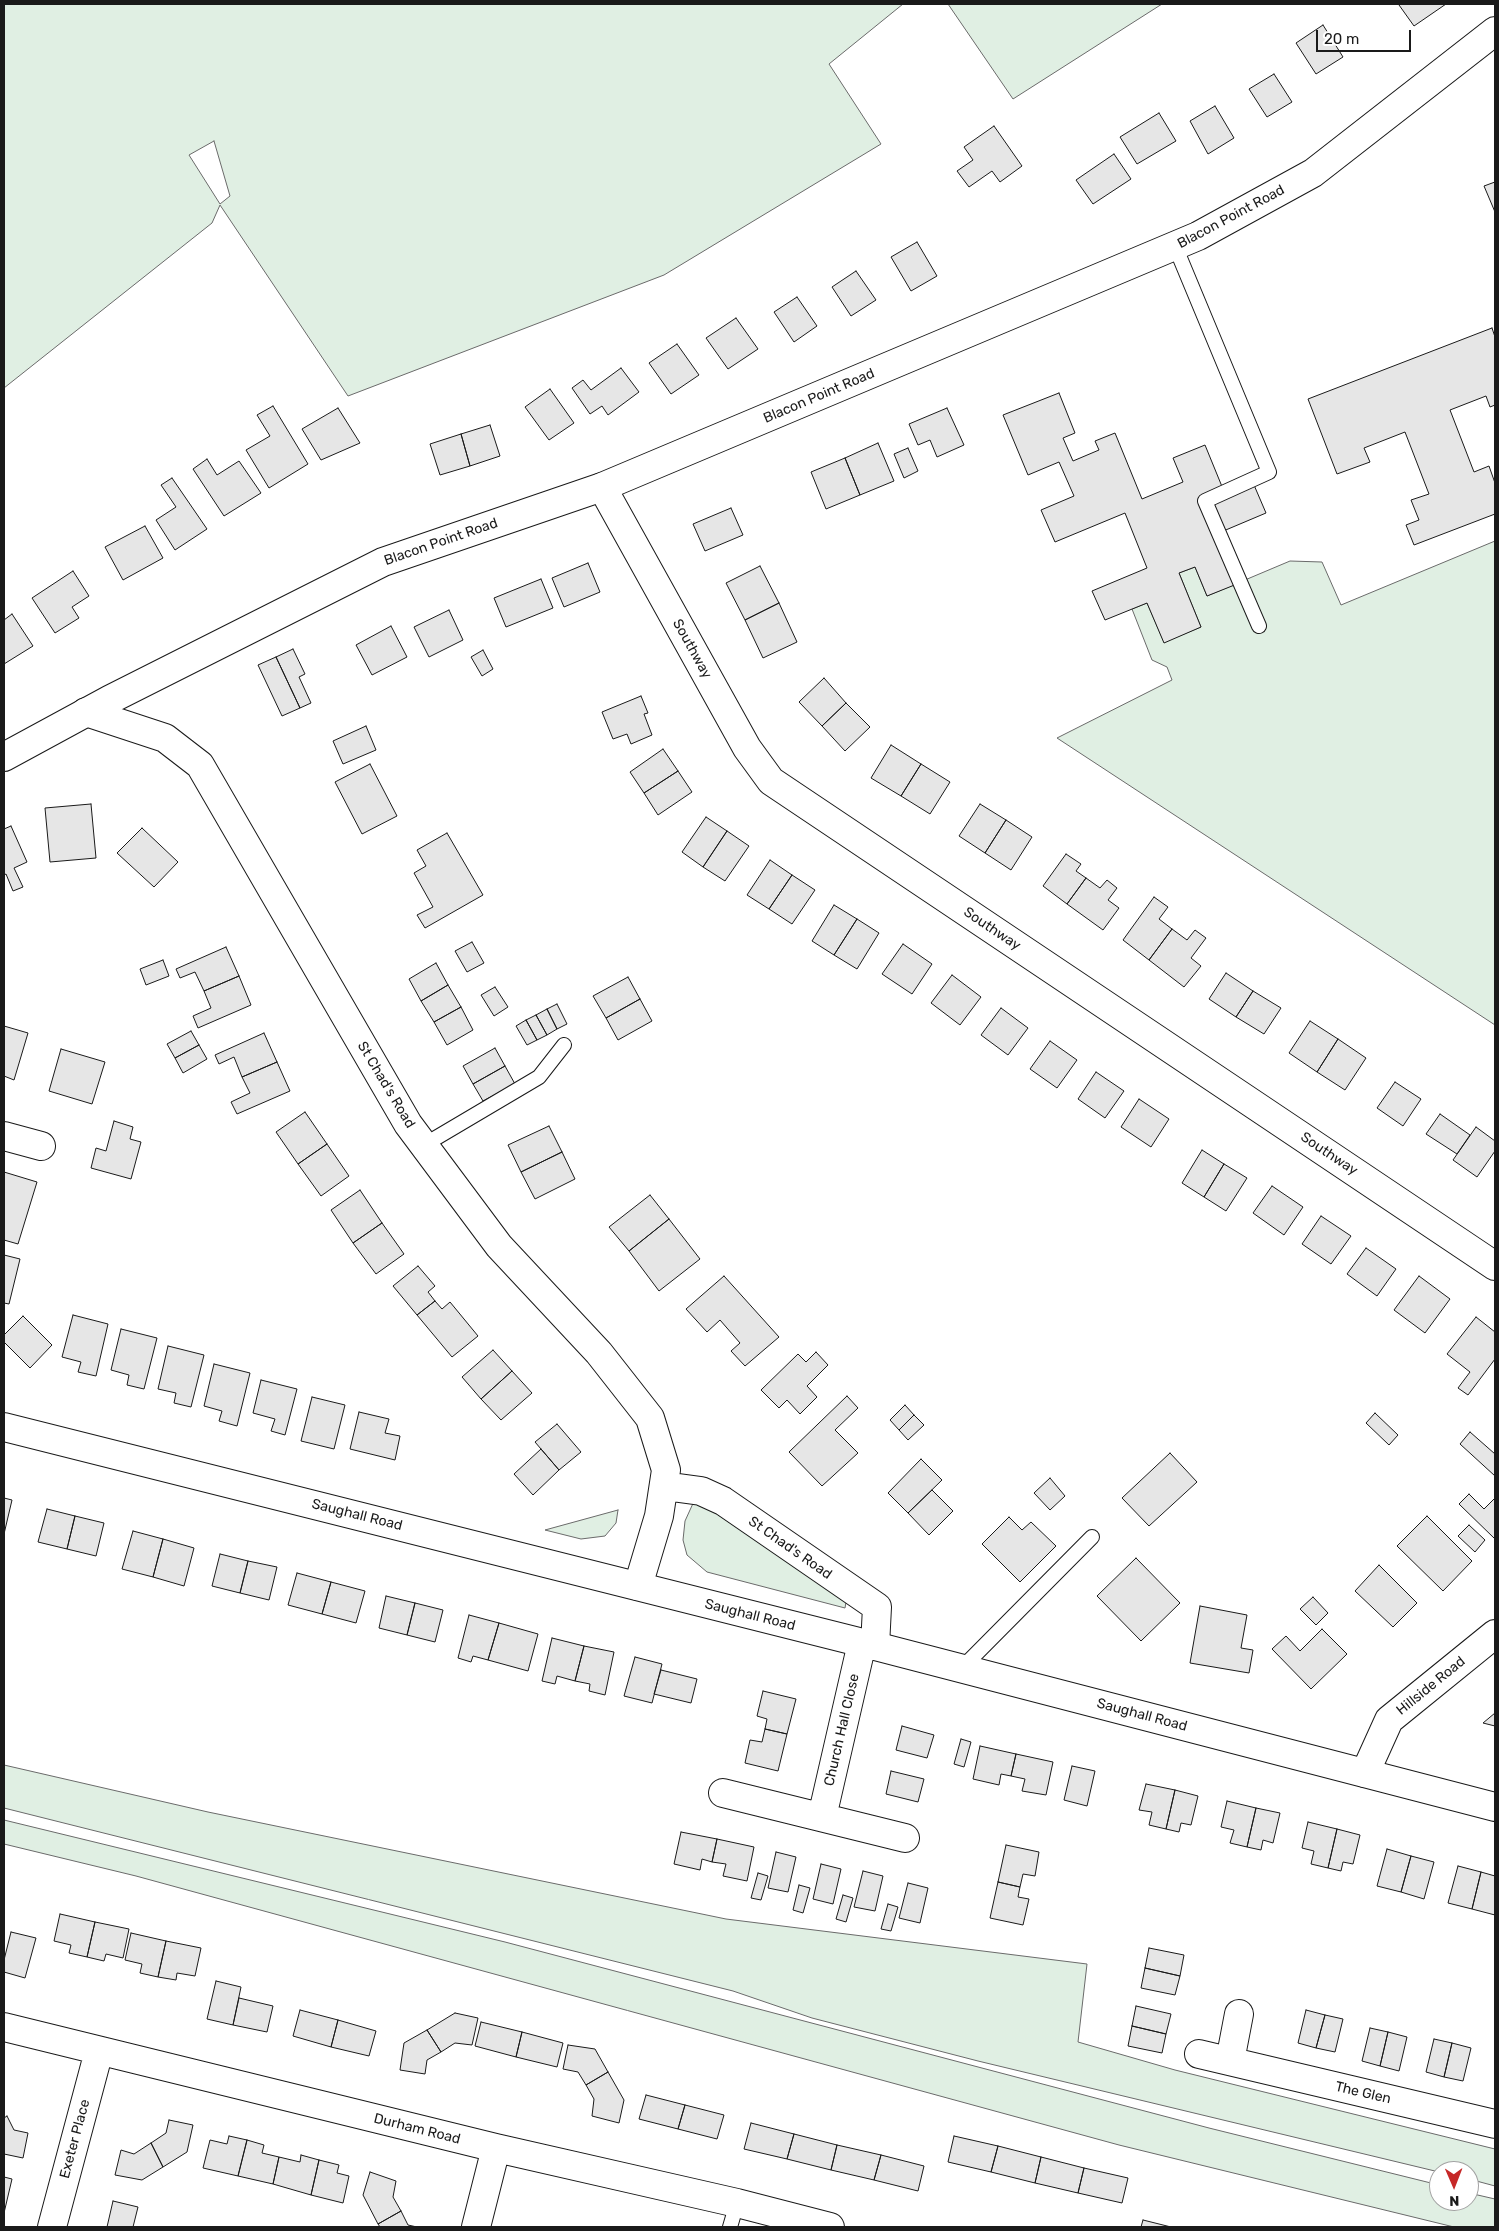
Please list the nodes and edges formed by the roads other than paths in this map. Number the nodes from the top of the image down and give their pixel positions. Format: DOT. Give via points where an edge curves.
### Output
graph roads {
  1 [pos="1495,31"];
  2 [pos="1175,246"];
  3 [pos="602,487"];
  4 [pos="1259,626"];
  5 [pos="98,706"];
  6 [pos="4,757"];
  7 [pos="564,1045"];
  8 [pos="4,1136"];
  9 [pos="424,1145"];
  10 [pos="41,1146"];
  11 [pos="1495,1266"];
  12 [pos="4,1426"];
  13 [pos="664,1486"];
  14 [pos="1092,1537"];
  15 [pos="638,1586"];
  16 [pos="1495,1634"];
  17 [pos="869,1644"];
  18 [pos="962,1668"];
  19 [pos="1365,1773"];
  20 [pos="723,1793"];
  21 [pos="1495,1807"];
  22 [pos="822,1817"];
  23 [pos="905,1838"];
  24 [pos="1239,2014"];
  25 [pos="4,2027"];
  26 [pos="99,2051"];
  27 [pos="1199,2054"];
  28 [pos="1230,2062"];
  29 [pos="1495,2124"];
  30 [pos="496,2148"];
  31 [pos="733,2215"];
  32 [pos="52,2227"];
  33 [pos="476,2227"];
  34 [pos="830,2227"];
  1 -- 2 [label="street, Blacon Point Road" via="1313,173"];
  2 -- 3 [label="street, Blacon Point Road"];
  2 -- 4 [label="lane" via="1269,472 1205,501"];
  3 -- 5 [label="street, Blacon Point Road" via="382,562"];
  3 -- 11 [label="street, Southway" via="747,748 771,781"];
  5 -- 6 [label="street"];
  5 -- 9 [label="street, St Chad's Road" via="165,738 200,764 408,1124"];
  7 -- 9 [label="lane" via="539,1077"];
  8 -- 10 [label="street"];
  9 -- 13 [label="street, St Chad's Road" via="499,1246 599,1353 650,1418 666,1470"];
  12 -- 15 [label="street, Saughall Road"];
  13 -- 15 [label="street, St Chad's Road" via="659,1516"];
  13 -- 17 [label="street, St Chad's Road" via="701,1491 723,1501 877,1607"];
  14 -- 18 [label="lane"];
  15 -- 17 [label="street, Saughall Road"];
  16 -- 19 [label="street, Hillside Road" via="1389,1720"];
  17 -- 18 [label="street, Saughall Road"];
  17 -- 22 [label="street, Church Hall Close"];
  18 -- 19 [label="street, Saughall Road"];
  19 -- 21 [label="street, Saughall Road"];
  20 -- 22 [label="street"];
  22 -- 23 [label="street"];
  24 -- 28 [label="street"];
  25 -- 26 [label="street, Durham Road"];
  26 -- 30 [label="street, Durham Road"];
  26 -- 32 [label="street, Exeter Place"];
  27 -- 28 [label="street, The Glen"];
  28 -- 29 [label="street, The Glen"];
  30 -- 31 [label="street, Durham Road"];
  30 -- 33 [label="street"];
  31 -- 34 [label="street, Durham Road"];
}
